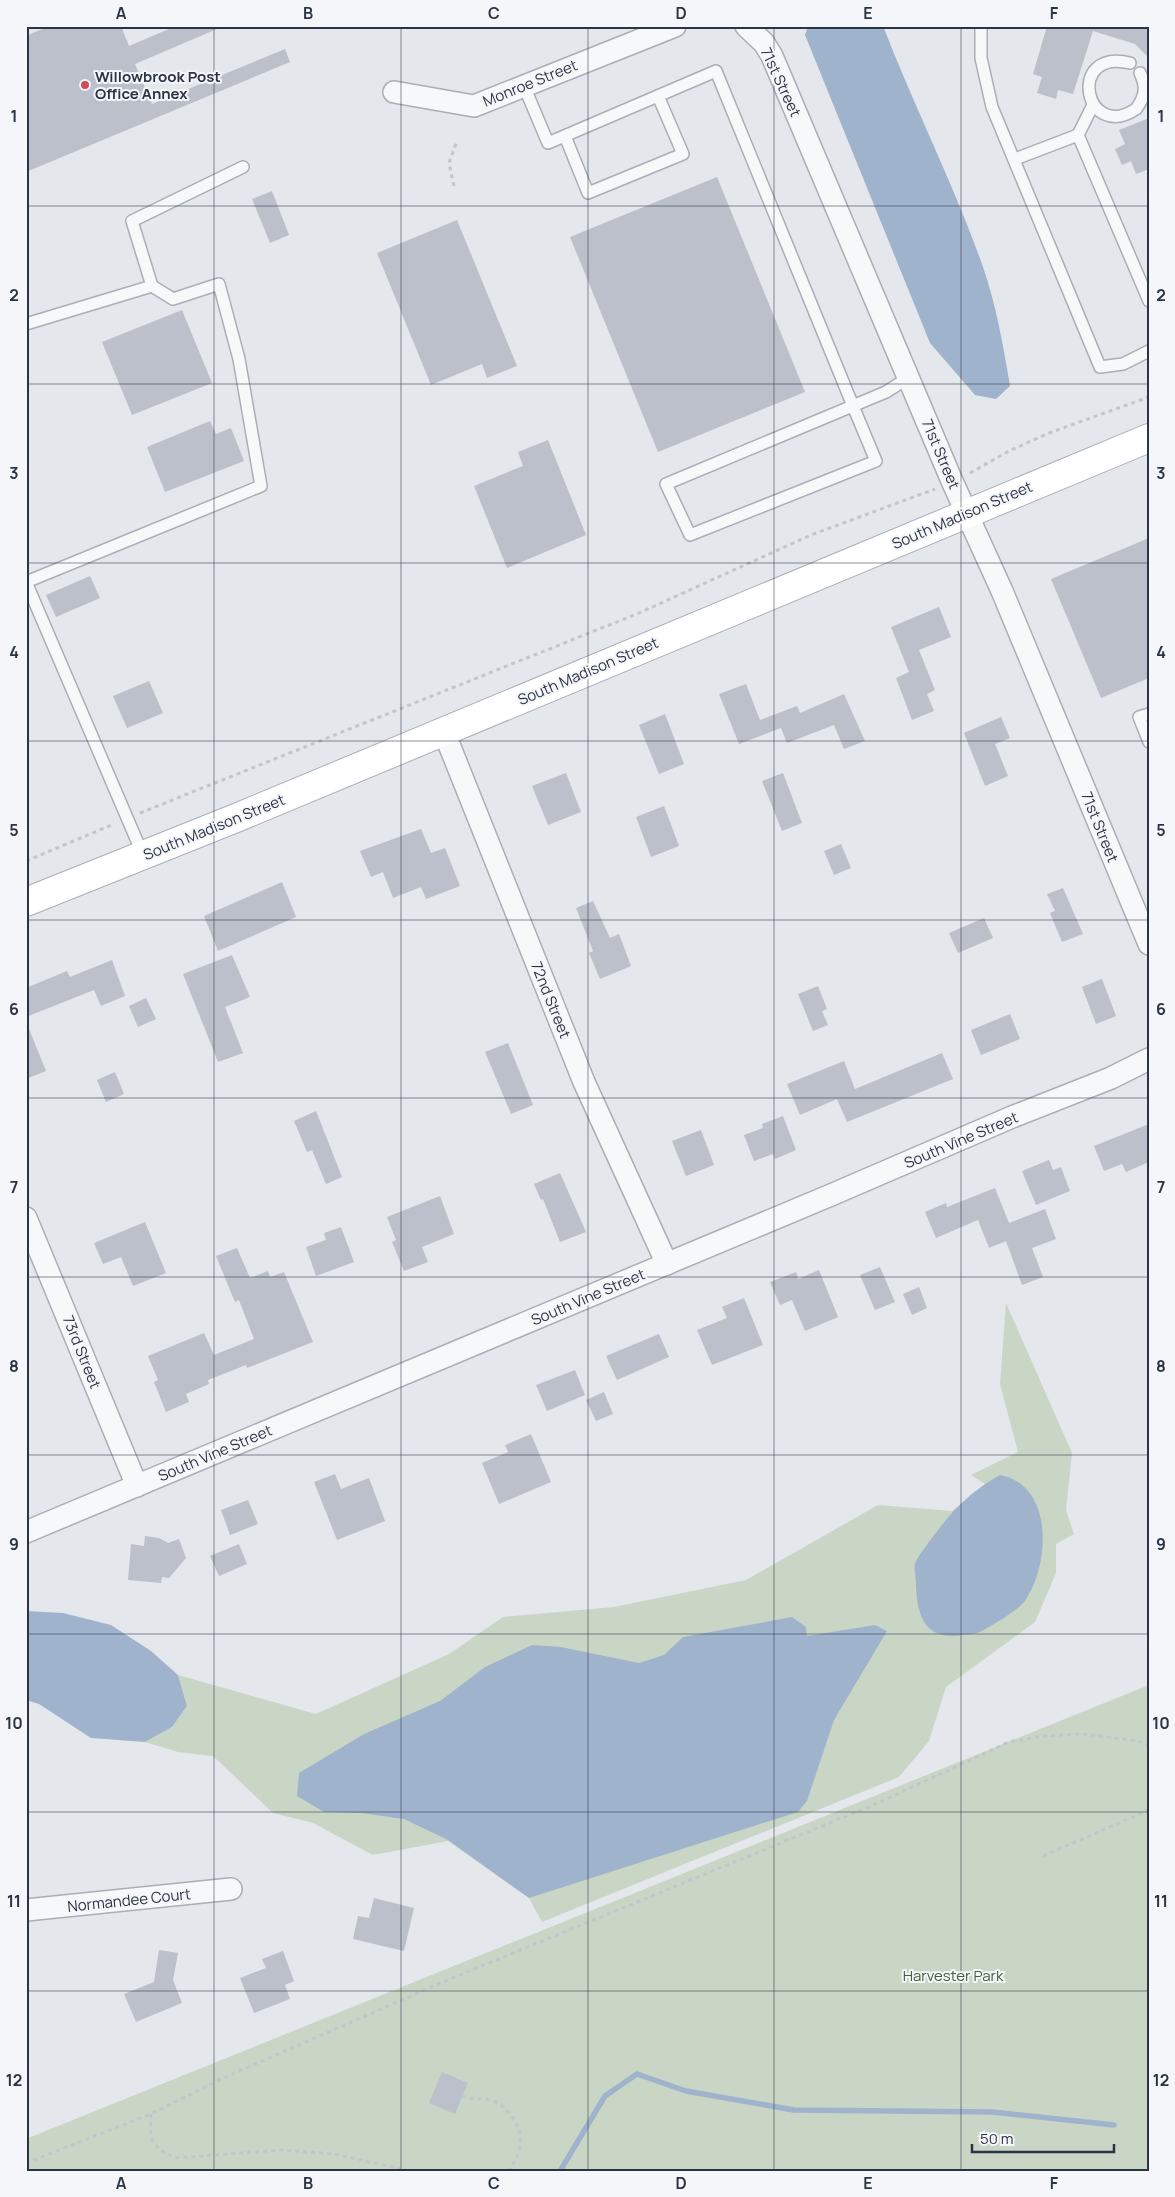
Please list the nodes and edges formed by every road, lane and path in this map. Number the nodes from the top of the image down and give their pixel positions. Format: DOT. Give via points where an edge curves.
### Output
graph roads {
  1 [pos="746,26"];
  2 [pos="981,26"];
  3 [pos="669,29"];
  4 [pos="1130,63"];
  5 [pos="1140,72"];
  6 [pos="524,86"];
  7 [pos="394,92"];
  8 [pos="658,96"];
  9 [pos="1093,106"];
  10 [pos="1078,135"];
  11 [pos="565,136"];
  12 [pos="457,140"];
  13 [pos="1015,160"];
  14 [pos="243,166"];
  15 [pos="454,186"];
  16 [pos="152,286"];
  17 [pos="1149,301"];
  18 [pos="26,324"];
  19 [pos="1149,351"];
  20 [pos="908,378"];
  21 [pos="1149,397"];
  22 [pos="853,406"];
  23 [pos="1149,438"];
  24 [pos="973,472"];
  25 [pos="934,490"];
  26 [pos="966,513"];
  27 [pos="26,582"];
  28 [pos="1149,714"];
  29 [pos="444,732"];
  30 [pos="1149,742"];
  31 [pos="128,818"];
  32 [pos="143,856"];
  33 [pos="26,861"];
  34 [pos="26,902"];
  35 [pos="1149,944"];
  36 [pos="1149,1059"];
  37 [pos="26,1218"];
  38 [pos="667,1264"];
  39 [pos="137,1486"];
  40 [pos="26,1532"];
  41 [pos="1149,1745"];
  42 [pos="1149,1810"];
  43 [pos="1042,1856"];
  44 [pos="231,1889"];
  45 [pos="26,1910"];
  46 [pos="462,2096"];
  47 [pos="151,2114"];
  48 [pos="26,2163"];
  49 [pos="411,2171"];
  50 [pos="508,2171"];
  1 -- 20 [label="street, 71st Street" via="772,56"];
  2 -- 13 [label="lane" via="980,58 992,106"];
  3 -- 6 [label="street, Monroe Street"];
  4 -- 9 [label="lane" via="1108,61 1094,71 1088,88"];
  5 -- 9 [label="lane" via="1145,92 1136,109 1118,117 1109,116"];
  6 -- 7 [label="street, Monroe Street" via="474,106"];
  6 -- 11 [label="lane" via="548,143"];
  8 -- 11 [label="lane"];
  8 -- 11 [label="lane" via="683,154 588,192"];
  8 -- 22 [label="lane" via="716,71"];
  9 -- 10 [label="lane"];
  10 -- 13 [label="lane"];
  10 -- 17 [label="lane"];
  12 -- 15 [label="path" via="449,163"];
  13 -- 19 [label="lane" via="1100,367 1123,364"];
  14 -- 16 [label="lane" via="132,221"];
  16 -- 18 [label="lane"];
  16 -- 27 [label="lane" via="172,299 219,284 239,359 261,486"];
  20 -- 22 [label="lane"];
  20 -- 26 [label="street, 71st Street"];
  21 -- 24 [label="path" via="1049,433"];
  22 -- 22 [label="lane" via="876,460 690,535 666,484"];
  23 -- 26 [label="street, South Madison Street"];
  25 -- 31 [label="path" via="811,535 639,613"];
  26 -- 29 [label="street, South Madison Street"];
  26 -- 35 [label="street, 71st Street" via="1002,591"];
  27 -- 31 [label="lane"];
  28 -- 30 [label="lane" via="1139,717"];
  29 -- 32 [label="street, South Madison Street"];
  29 -- 38 [label="street, 72nd Street" via="584,1082"];
  31 -- 32 [label="lane"];
  31 -- 33 [label="path"];
  32 -- 34 [label="street, South Madison Street"];
  36 -- 38 [label="street, South Vine Street" via="1111,1078"];
  37 -- 39 [label="street, 73rd Street"];
  38 -- 39 [label="street, South Vine Street"];
  39 -- 40 [label="street, South Vine Street"];
  41 -- 47 [label="path" via="1082,1734 1009,1742 878,1803 441,1983 221,2079"];
  42 -- 43 [label="path"];
  44 -- 45 [label="street, Normandee Court"];
  46 -- 50 [label="path" via="501,2104 516,2122 522,2138 520,2152"];
  47 -- 48 [label="path"];
  47 -- 49 [label="path" via="150,2134 161,2151 175,2158 282,2150 334,2154"];
}
